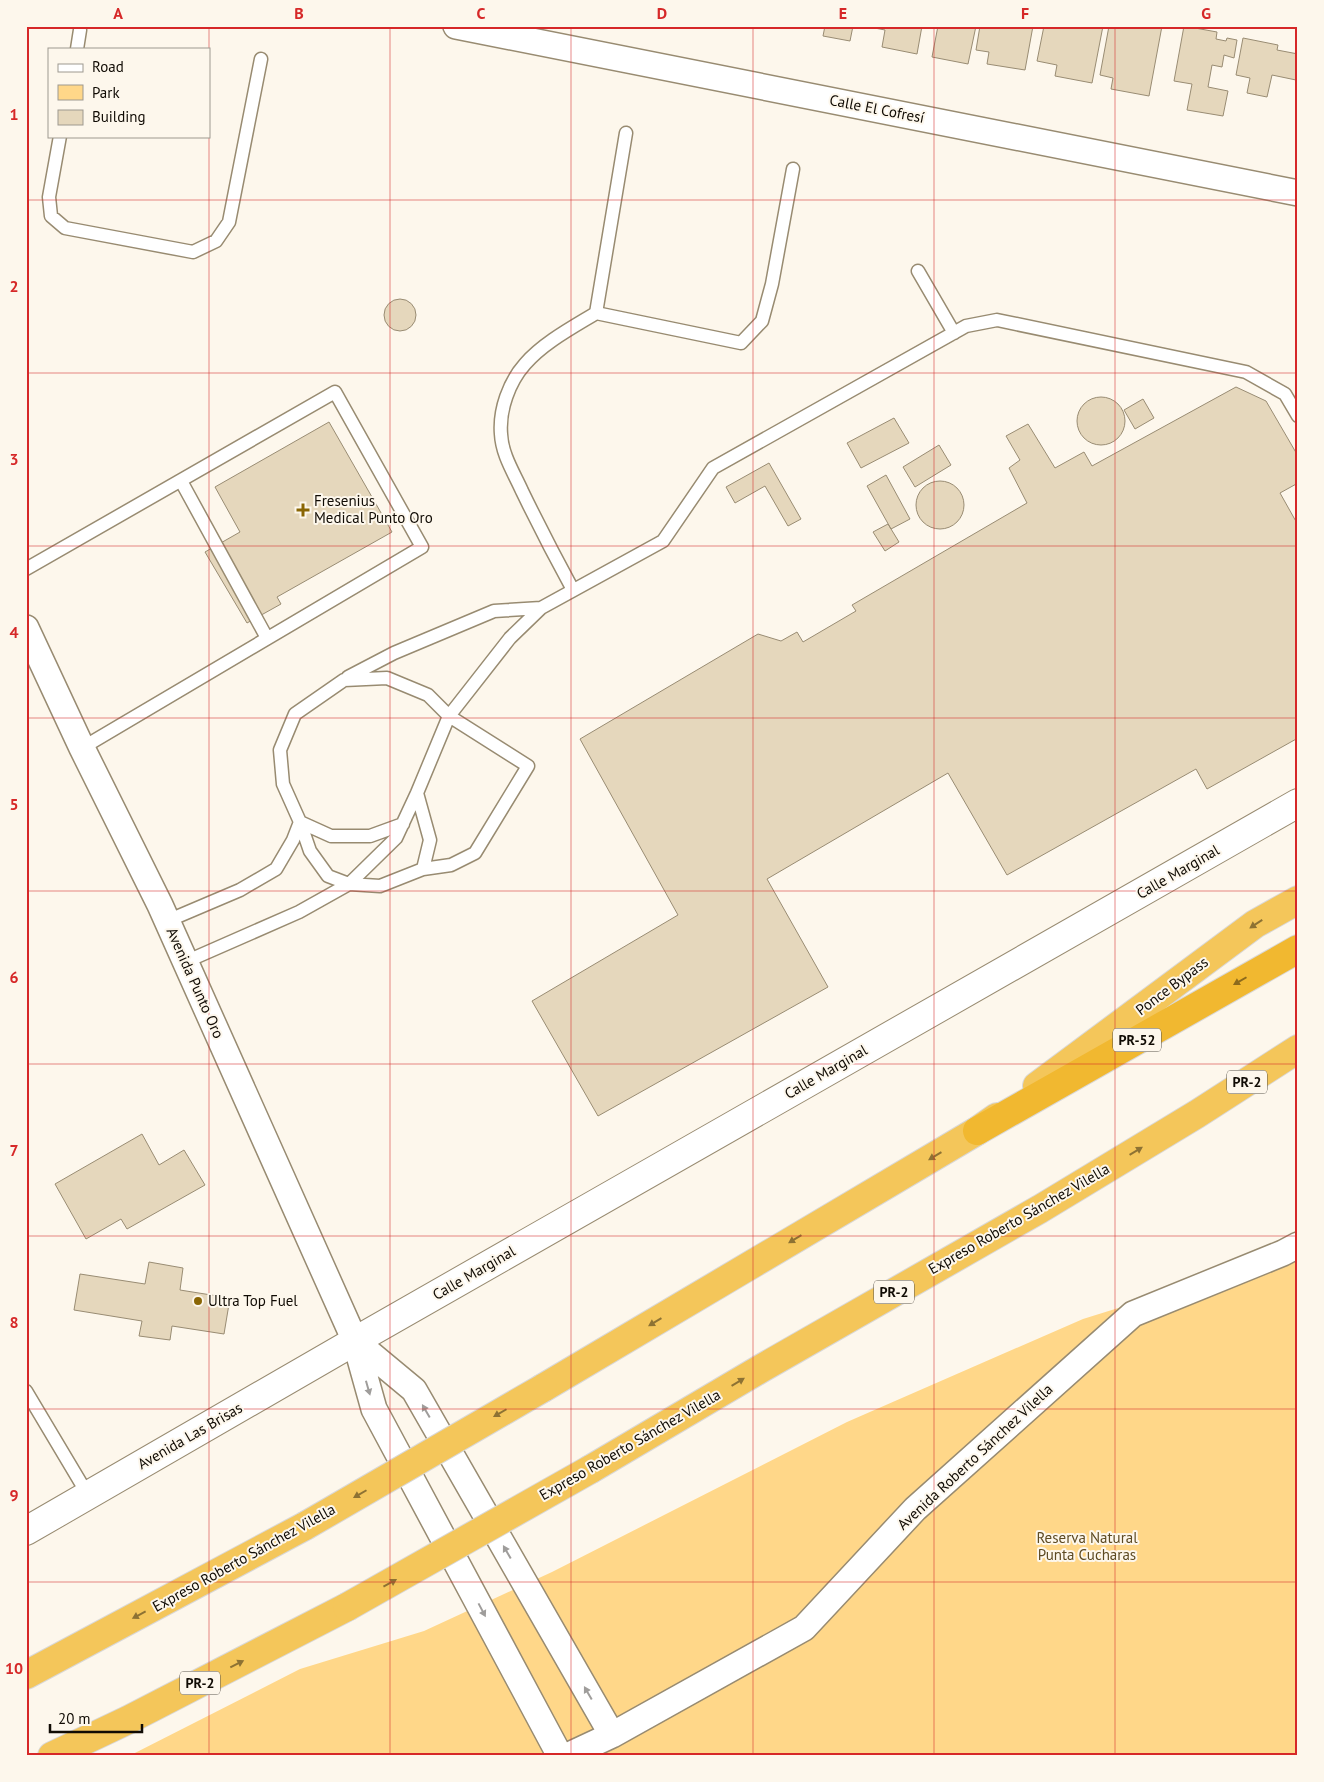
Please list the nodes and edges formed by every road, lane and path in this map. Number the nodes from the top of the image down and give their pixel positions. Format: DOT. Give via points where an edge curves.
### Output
graph roads {
  1 [pos="456,26"];
  2 [pos="80,30"];
  3 [pos="76,48"];
  4 [pos="261,58"];
  5 [pos="626,133"];
  6 [pos="60,138"];
  7 [pos="793,169"];
  8 [pos="1298,193"];
  9 [pos="918,270"];
  10 [pos="596,312"];
  11 [pos="954,333"];
  12 [pos="1298,416"];
  13 [pos="181,481"];
  14 [pos="26,569"];
  15 [pos="573,590"];
  16 [pos="541,608"];
  17 [pos="26,628"];
  18 [pos="267,638"];
  19 [pos="344,680"];
  20 [pos="449,716"];
  21 [pos="82,748"];
  22 [pos="417,793"];
  23 [pos="1298,803"];
  24 [pos="300,822"];
  25 [pos="403,824"];
  26 [pos="423,869"];
  27 [pos="349,884"];
  28 [pos="1298,900"];
  29 [pos="167,921"];
  30 [pos="1298,949"];
  31 [pos="186,962"];
  32 [pos="1298,1049"];
  33 [pos="1298,1073"];
  34 [pos="1197,1114"];
  35 [pos="977,1131"];
  36 [pos="1298,1245"];
  37 [pos="354,1341"];
  38 [pos="26,1391"];
  39 [pos="88,1495"];
  40 [pos="26,1531"];
  41 [pos="26,1675"];
  42 [pos="612,1735"];
  43 [pos="52,1756"];
  44 [pos="560,1756"];
  45 [pos="567,1756"];
  1 -- 8 [label="street, Calle El Cofresí"];
  2 -- 3 [label="lane"];
  4 -- 6 [label="lane" via="229,222 216,241 193,252 65,228 51,216 49,197"];
  5 -- 10 [label="lane"];
  7 -- 10 [label="lane" via="762,321 741,343"];
  9 -- 11 [label="lane"];
  10 -- 15 [label="lane" via="526,363 510,386 502,414 501,435 506,457"];
  11 -- 12 [label="lane" via="966,326 997,320 1246,372 1286,394"];
  11 -- 15 [label="lane" via="713,468 663,541"];
  13 -- 14 [label="lane"];
  13 -- 18 [label="lane"];
  13 -- 18 [label="lane" via="335,392 422,546"];
  15 -- 16 [label="lane"];
  16 -- 19 [label="lane" via="494,611 394,653"];
  16 -- 20 [label="lane" via="510,638"];
  17 -- 21 [label="street, Avenida Punto Oro"];
  18 -- 21 [label="lane"];
  19 -- 20 [label="lane" via="387,678 428,695"];
  19 -- 24 [label="lane" via="295,714 280,750 283,784"];
  20 -- 22 [label="lane"];
  20 -- 26 [label="lane" via="528,766 475,853 450,864"];
  21 -- 29 [label="street, Avenida Punto Oro"];
  22 -- 25 [label="lane"];
  22 -- 26 [label="lane" via="430,840"];
  23 -- 37 [label="street, Calle Marginal"];
  24 -- 25 [label="lane" via="331,836 370,836"];
  24 -- 27 [label="lane" via="310,851 328,876"];
  24 -- 29 [label="lane" via="276,869 240,890"];
  25 -- 27 [label="lane" via="396,838"];
  26 -- 27 [label="lane" via="380,886"];
  27 -- 31 [label="lane" via="299,912"];
  28 -- 35 [label="highway, Ponce Bypass, one-way" via="1255,924"];
  29 -- 31 [label="street, Avenida Punto Oro"];
  30 -- 35 [label="highway, PR-52, one-way"];
  31 -- 37 [label="street, Avenida Punto Oro"];
  32 -- 34 [label="highway, PR-2"];
  33 -- 34 [label="highway"];
  43 -- 34 [label="highway, Expreso Roberto Sánchez Vilella / PR-2, one-way, bridge" via="347,1607 1040,1209"];
  35 -- 41 [label="highway, Expreso Roberto Sánchez Vilella, one-way, bridge" via="305,1526"];
  36 -- 42 [label="street, Avenida Roberto Sánchez Vilella" via="1133,1314 915,1509 804,1628"];
  37 -- 39 [label="street, Avenida Las Brisas"];
  42 -- 37 [label="street, one-way" via="414,1390"];
  37 -- 44 [label="street, Avenida Punto Oro, one-way" via="374,1409"];
  38 -- 39 [label="lane"];
  39 -- 40 [label="street, Avenida Las Brisas"];
  42 -- 45 [label="street, Avenida Roberto Sánchez Vilella"];
}
